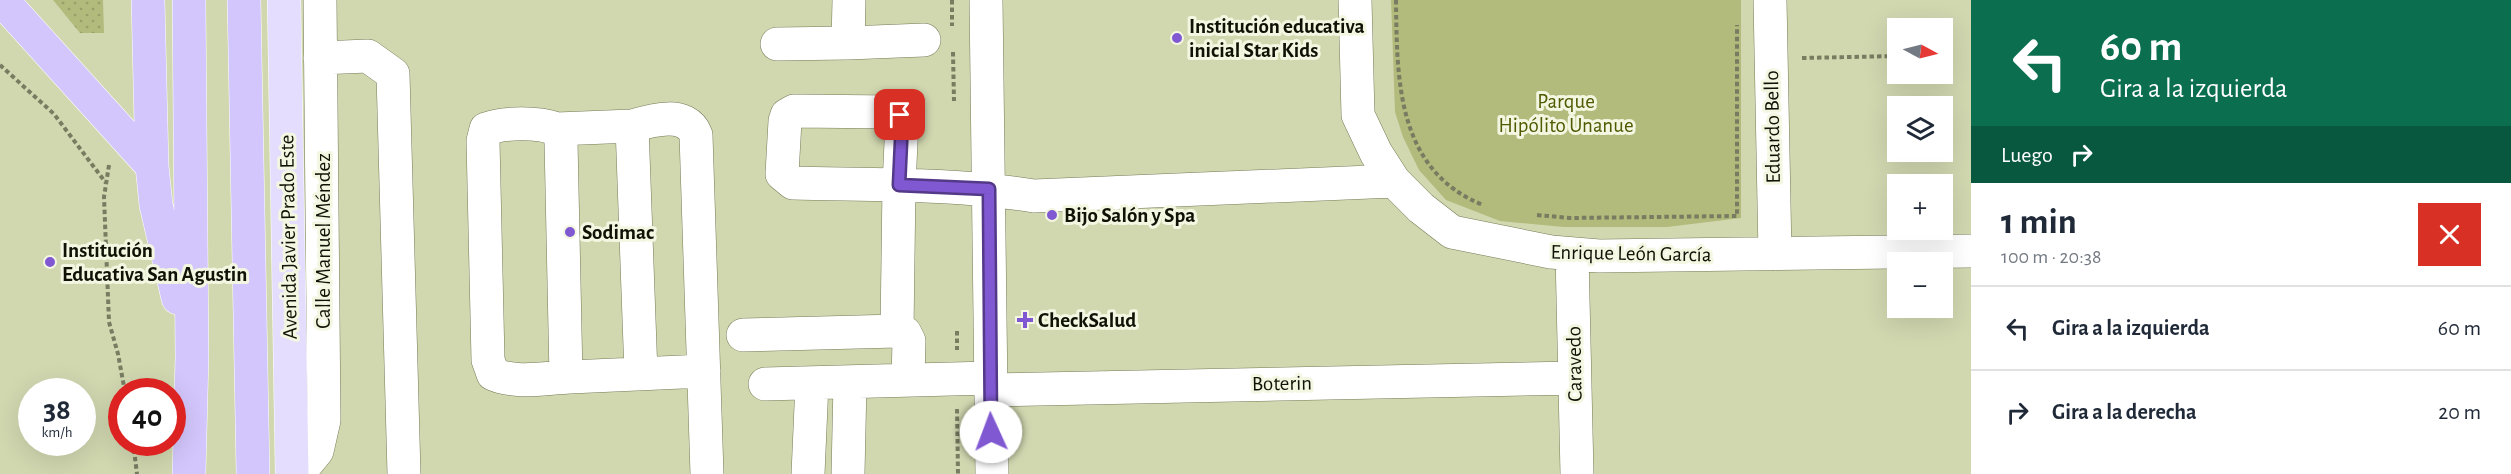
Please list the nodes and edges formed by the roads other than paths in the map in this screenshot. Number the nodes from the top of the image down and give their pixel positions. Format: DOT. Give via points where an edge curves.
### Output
graph roads {
  1 [pos="2,0"];
  2 [pos="148,0"];
  3 [pos="189,0"];
  4 [pos="244,0"];
  5 [pos="284,0"];
  6 [pos="320,0"];
  7 [pos="849,0"];
  8 [pos="986,0"];
  9 [pos="1355,0"];
  10 [pos="1770,0"];
  11 [pos="924,40"];
  12 [pos="848,43"];
  13 [pos="777,44"];
  14 [pos="320,58"];
  15 [pos="632,126"];
  16 [pos="557,129"];
  17 [pos="152,166"];
  18 [pos="1394,181"];
  19 [pos="989,189"];
  20 [pos="1971,251"];
  21 [pos="1572,254"];
  22 [pos="1775,254"];
  23 [pos="897,331"];
  24 [pos="743,335"];
  25 [pos="192,356"];
  26 [pos="704,371"];
  27 [pos="641,374"];
  28 [pos="566,377"];
  29 [pos="1574,378"];
  30 [pos="909,380"];
  31 [pos="812,383"];
  32 [pos="850,383"];
  33 [pos="765,384"];
  34 [pos="990,384"];
  35 [pos="189,474"];
  36 [pos="253,474"];
  37 [pos="292,474"];
  38 [pos="298,474"];
  39 [pos="404,474"];
  40 [pos="707,474"];
  41 [pos="808,474"];
  42 [pos="848,474"];
  43 [pos="992,474"];
  44 [pos="1577,474"];
  1 -- 17 [label="highway"];
  2 -- 17 [label="highway"];
  3 -- 25 [label="highway"];
  4 -- 36 [label="highway, Avenida Javier Prado Este"];
  5 -- 37 [label="main road, Avenida Javier Prado Este"];
  6 -- 14 [label="street, Calle Manuel Méndez"];
  7 -- 12 [label="street"];
  8 -- 19 [label="street"];
  9 -- 18 [label="street, Enrique León García" via="1358,115"];
  10 -- 22 [label="street, Eduardo Bello"];
  11 -- 12 [label="street"];
  12 -- 13 [label="street"];
  14 -- 38 [label="street, Calle Manuel Méndez" via="324,420 317,451"];
  14 -- 39 [label="street" via="368,56 393,74"];
  15 -- 16 [label="street"];
  15 -- 26 [label="street" via="653,120 683,120 696,135"];
  15 -- 27 [label="street"];
  16 -- 28 [label="street" via="561,141"];
  16 -- 28 [label="street" via="547,125 496,125 486,129 483,141 488,360 493,374 505,379"];
  17 -- 25 [label="highway" via="156,205"];
  18 -- 19 [label="street" via="1034,196"];
  18 -- 21 [label="street, Enrique León García" via="1452,232 1510,246"];
  19 -- 23 [label="street" via="899,185"];
  19 -- 34 [label="street"];
  20 -- 22 [label="street, Enrique León García"];
  21 -- 22 [label="street, Enrique León García"];
  21 -- 29 [label="street, Caravedo"];
  23 -- 24 [label="street"];
  23 -- 30 [label="street" via="905,333 909,341"];
  25 -- 35 [label="highway"];
  26 -- 27 [label="street"];
  26 -- 40 [label="street"];
  27 -- 28 [label="street"];
  29 -- 34 [label="street, Boterin"];
  29 -- 44 [label="street, Caravedo"];
  30 -- 32 [label="street, Boterin"];
  30 -- 34 [label="street, Boterin"];
  31 -- 32 [label="street, Boterin"];
  31 -- 33 [label="street, Boterin"];
  31 -- 41 [label="street"];
  32 -- 42 [label="street"];
  34 -- 43 [label="street"];
}
